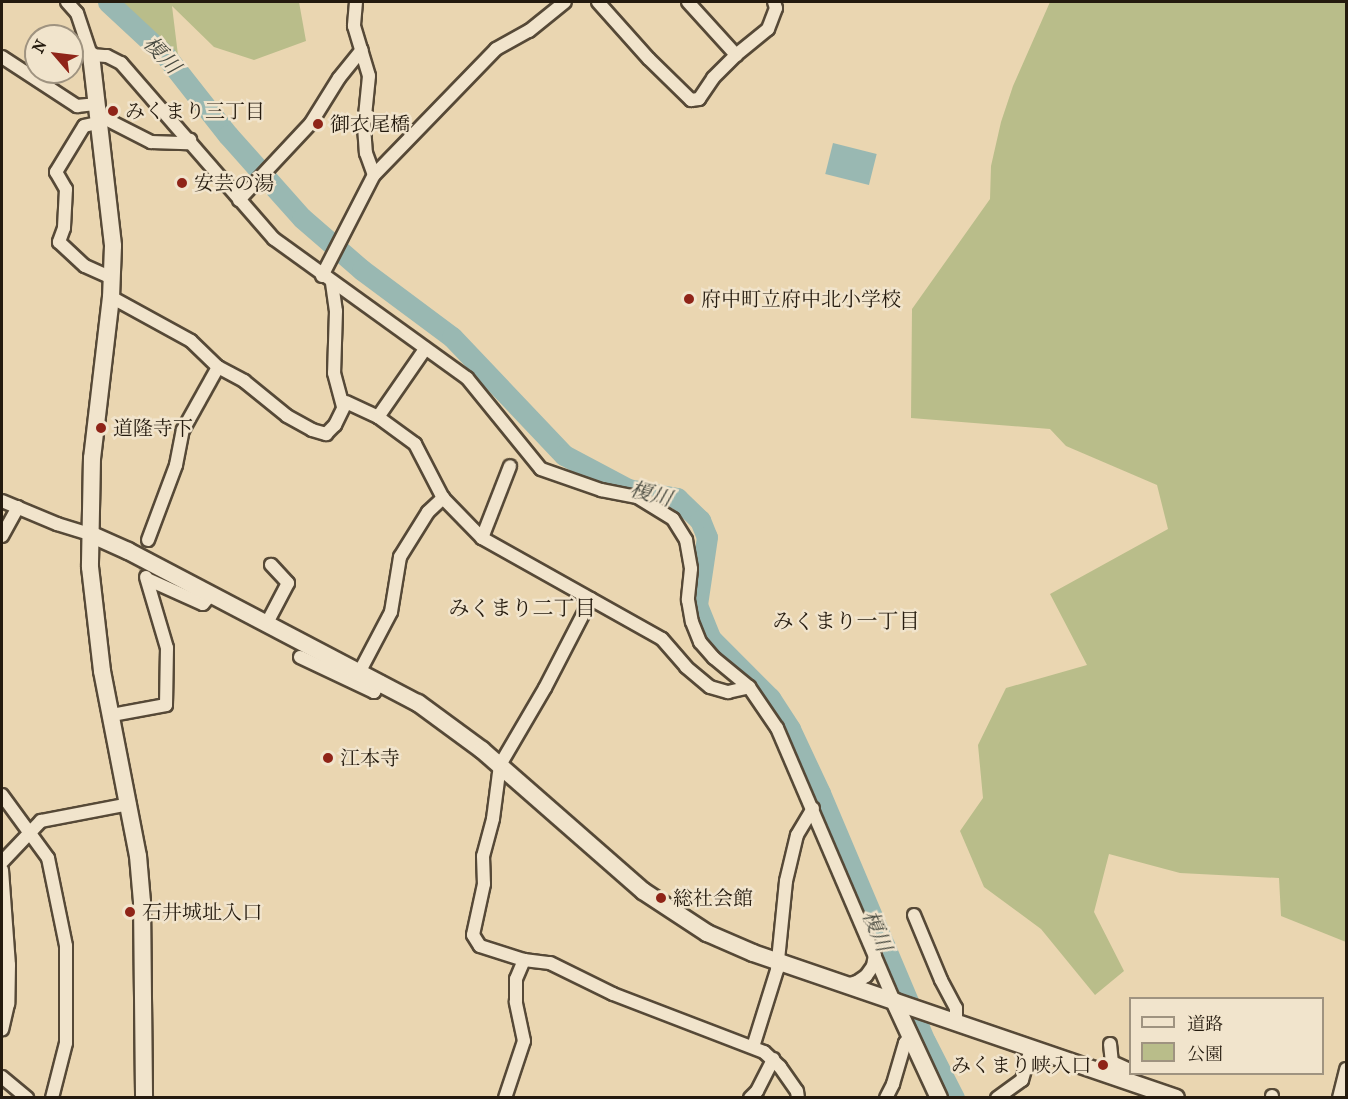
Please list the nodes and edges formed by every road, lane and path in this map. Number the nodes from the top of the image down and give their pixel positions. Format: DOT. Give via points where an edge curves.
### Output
graph roads {
  1 [pos="68,2"];
  2 [pos="356,2"];
  3 [pos="565,2"];
  4 [pos="598,2"];
  5 [pos="688,2"];
  6 [pos="774,2"];
  7 [pos="362,50"];
  8 [pos="91,55"];
  9 [pos="735,55"];
  10 [pos="2,57"];
  11 [pos="96,114"];
  12 [pos="190,140"];
  13 [pos="374,175"];
  14 [pos="239,200"];
  15 [pos="112,278"];
  16 [pos="327,280"];
  17 [pos="111,297"];
  18 [pos="425,349"];
  19 [pos="218,367"];
  20 [pos="343,406"];
  21 [pos="378,417"];
  22 [pos="510,466"];
  23 [pos="443,498"];
  24 [pos="2,501"];
  25 [pos="18,507"];
  26 [pos="90,534"];
  27 [pos="2,536"];
  28 [pos="482,538"];
  29 [pos="148,540"];
  30 [pos="271,565"];
  31 [pos="211,594"];
  32 [pos="591,599"];
  33 [pos="267,623"];
  34 [pos="300,657"];
  35 [pos="360,671"];
  36 [pos="380,682"];
  37 [pos="749,687"];
  38 [pos="112,715"];
  39 [pos="500,765"];
  40 [pos="2,795"];
  41 [pos="129,804"];
  42 [pos="813,808"];
  43 [pos="29,831"];
  44 [pos="2,862"];
  45 [pos="2,870"];
  46 [pos="914,915"];
  47 [pos="874,955"];
  48 [pos="524,960"];
  49 [pos="778,961"];
  50 [pos="846,985"];
  51 [pos="897,1002"];
  52 [pos="956,1022"];
  53 [pos="2,1029"];
  54 [pos="910,1036"];
  55 [pos="1110,1044"];
  56 [pos="753,1047"];
  57 [pos="1031,1048"];
  58 [pos="773,1059"];
  59 [pos="1347,1069"];
  60 [pos="1129,1072"];
  61 [pos="1129,1074"];
  62 [pos="1135,1076"];
  63 [pos="2,1077"];
  64 [pos="27,1098"];
  65 [pos="52,1098"];
  66 [pos="144,1098"];
  67 [pos="506,1098"];
  68 [pos="750,1098"];
  69 [pos="798,1098"];
  70 [pos="886,1098"];
  71 [pos="939,1098"];
  72 [pos="997,1098"];
  73 [pos="1176,1098"];
  74 [pos="1339,1098"];
  1 -- 8 [label="street" via="77,13"];
  2 -- 7 [label="street" via="354,26"];
  3 -- 13 [label="street" via="529,31 496,49"];
  4 -- 9 [label="street" via="691,100 699,99"];
  5 -- 9 [label="street"];
  6 -- 9 [label="street" via="776,8 768,29"];
  7 -- 13 [label="street" via="369,76 364,126 366,153"];
  7 -- 14 [label="street" via="311,123"];
  8 -- 11 [label="street"];
  8 -- 12 [label="street" via="107,56 121,63"];
  10 -- 11 [label="street" via="77,106"];
  11 -- 12 [label="street" via="151,142"];
  11 -- 15 [label="street" via="113,246"];
  11 -- 15 [label="street" via="84,126 56,172 66,189 64,228 59,242 85,266"];
  12 -- 14 [label="street"];
  13 -- 16 [label="street"];
  14 -- 16 [label="street" via="274,240"];
  15 -- 17 [label="street"];
  16 -- 18 [label="street"];
  16 -- 20 [label="street" via="336,311 334,373"];
  17 -- 19 [label="street" via="191,341"];
  17 -- 26 [label="street" via="92,459"];
  18 -- 21 [label="street"];
  18 -- 37 [label="street" via="467,378 541,469 601,490 637,497 673,519 686,540 691,569 688,600 700,642"];
  19 -- 20 [label="street" via="312,430 326,434 335,425"];
  19 -- 29 [label="street" via="183,430 176,465"];
  20 -- 21 [label="street" via="351,402"];
  21 -- 23 [label="street" via="415,444"];
  22 -- 28 [label="street"];
  23 -- 28 [label="street"];
  23 -- 35 [label="street" via="428,512 400,557 391,612"];
  24 -- 25 [label="street"];
  25 -- 26 [label="street"];
  25 -- 27 [label="street"];
  26 -- 31 [label="street"];
  26 -- 38 [label="street" via="91,585"];
  28 -- 32 [label="street"];
  30 -- 33 [label="street" via="288,584"];
  31 -- 33 [label="street"];
  31 -- 38 [label="street" via="203,604 147,578 167,648 166,705"];
  32 -- 37 [label="street" via="662,639 710,687 728,692"];
  32 -- 39 [label="street"];
  33 -- 35 [label="street"];
  34 -- 36 [label="street" via="374,692"];
  35 -- 36 [label="street"];
  36 -- 39 [label="street" via="435,714"];
  37 -- 42 [label="street" via="777,729"];
  38 -- 41 [label="street"];
  39 -- 48 [label="street" via="473,935 480,946"];
  39 -- 49 [label="street" via="664,907 707,933"];
  40 -- 43 [label="street"];
  41 -- 43 [label="street" via="41,821"];
  41 -- 66 [label="street" via="142,902"];
  42 -- 47 [label="street"];
  42 -- 49 [label="street" via="797,835 786,881"];
  43 -- 44 [label="street"];
  43 -- 65 [label="street" via="48,858 66,946 66,1043"];
  45 -- 53 [label="street" via="9,965 8,1004"];
  46 -- 52 [label="street" via="956,1008"];
  47 -- 50 [label="street" via="866,976"];
  47 -- 51 [label="street"];
  48 -- 56 [label="street" via="550,963 613,994"];
  48 -- 67 [label="street" via="516,979 516,1002 524,1041"];
  49 -- 50 [label="street"];
  49 -- 56 [label="street"];
  50 -- 51 [label="street"];
  51 -- 52 [label="street"];
  51 -- 54 [label="street"];
  52 -- 57 [label="street"];
  54 -- 70 [label="street"];
  54 -- 71 [label="street"];
  55 -- 60 [label="street" via="1112,1062"];
  56 -- 58 [label="street"];
  57 -- 61 [label="street"];
  57 -- 72 [label="street" via="1022,1080"];
  58 -- 68 [label="street"];
  58 -- 69 [label="street"];
  59 -- 74 [label="street"];
  62 -- 73 [label="street"];
  63 -- 64 [label="street"];
}
